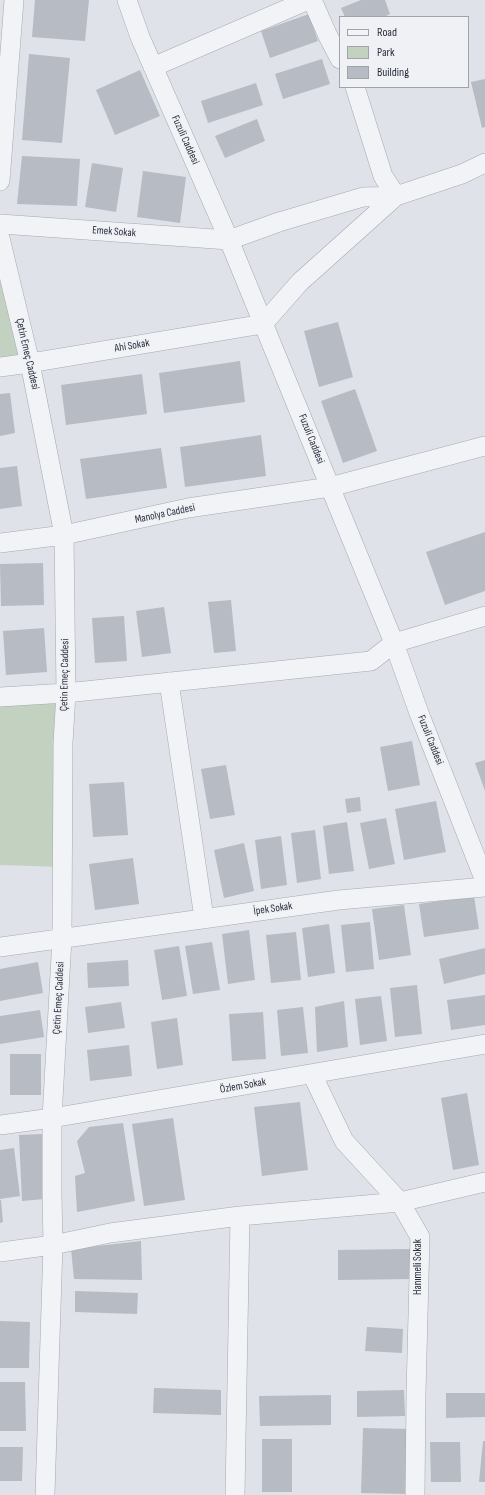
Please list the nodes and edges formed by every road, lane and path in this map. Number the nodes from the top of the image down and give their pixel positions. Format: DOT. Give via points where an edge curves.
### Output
graph roads {
  1 [pos="14,0"];
  2 [pos="127,0"];
  3 [pos="308,0"];
  4 [pos="312,0"];
  5 [pos="339,57"];
  6 [pos="153,67"];
  7 [pos="355,88"];
  8 [pos="485,163"];
  9 [pos="0,181"];
  10 [pos="396,196"];
  11 [pos="0,224"];
  12 [pos="0,238"];
  13 [pos="229,240"];
  14 [pos="264,324"];
  15 [pos="30,363"];
  16 [pos="0,367"];
  17 [pos="485,446"];
  18 [pos="330,487"];
  19 [pos="64,535"];
  20 [pos="0,543"];
  21 [pos="485,616"];
  22 [pos="394,643"];
  23 [pos="169,682"];
  24 [pos="66,693"];
  25 [pos="0,697"];
  26 [pos="485,881"];
  27 [pos="485,887"];
  28 [pos="204,918"];
  29 [pos="62,938"];
  30 [pos="0,947"];
  31 [pos="485,1044"];
  32 [pos="312,1074"];
  33 [pos="52,1118"];
  34 [pos="0,1124"];
  35 [pos="485,1182"];
  36 [pos="400,1202"];
  37 [pos="240,1216"];
  38 [pos="54,1245"];
  39 [pos="0,1252"];
  40 [pos="45,1495"];
  41 [pos="235,1495"];
  42 [pos="415,1495"];
  1 -- 9 [label="street"];
  2 -- 6 [label="street, Fuzuli Caddesi"];
  3 -- 6 [label="street"];
  4 -- 5 [label="street"];
  6 -- 13 [label="street, Fuzuli Caddesi"];
  7 -- 10 [label="street" via="383,176"];
  8 -- 10 [label="street" via="462,174"];
  10 -- 13 [label="street" via="363,197"];
  10 -- 14 [label="street" via="300,282"];
  11 -- 13 [label="street, Emek Sokak"];
  12 -- 15 [label="street, Çetin Emeç Caddesi"];
  13 -- 14 [label="street, Fuzuli Caddesi"];
  14 -- 15 [label="street, Ahi Sokak"];
  14 -- 18 [label="street, Fuzuli Caddesi"];
  15 -- 16 [label="street, Ahi Sokak"];
  15 -- 19 [label="street, Çetin Emeç Caddesi"];
  17 -- 18 [label="street, Manolya Caddesi"];
  18 -- 19 [label="street, Manolya Caddesi" via="188,508"];
  18 -- 22 [label="street, Fuzuli Caddesi"];
  19 -- 20 [label="street, Manolya Caddesi"];
  19 -- 24 [label="street, Çetin Emeç Caddesi"];
  21 -- 22 [label="street"];
  22 -- 23 [label="street" via="371,661"];
  22 -- 26 [label="street, Fuzuli Caddesi"];
  23 -- 24 [label="street"];
  23 -- 28 [label="street"];
  24 -- 25 [label="street"];
  24 -- 29 [label="street, Çetin Emeç Caddesi" via="62,742"];
  27 -- 28 [label="street, İpek Sokak" via="339,900"];
  28 -- 29 [label="street, İpek Sokak"];
  29 -- 30 [label="street, İpek Sokak"];
  29 -- 33 [label="street, Çetin Emeç Caddesi"];
  31 -- 32 [label="street, Özlem Sokak"];
  32 -- 33 [label="street, Özlem Sokak"];
  32 -- 36 [label="street, Hanımeli Sokak" via="344,1141"];
  33 -- 34 [label="street, Özlem Sokak"];
  33 -- 38 [label="street, Çetin Emeç Caddesi"];
  35 -- 36 [label="street"];
  36 -- 37 [label="street"];
  36 -- 42 [label="street, Hanımeli Sokak" via="420,1237"];
  37 -- 38 [label="street" via="110,1233"];
  37 -- 41 [label="street"];
  38 -- 39 [label="street"];
  38 -- 40 [label="street, Çetin Emeç Caddesi"];
}
